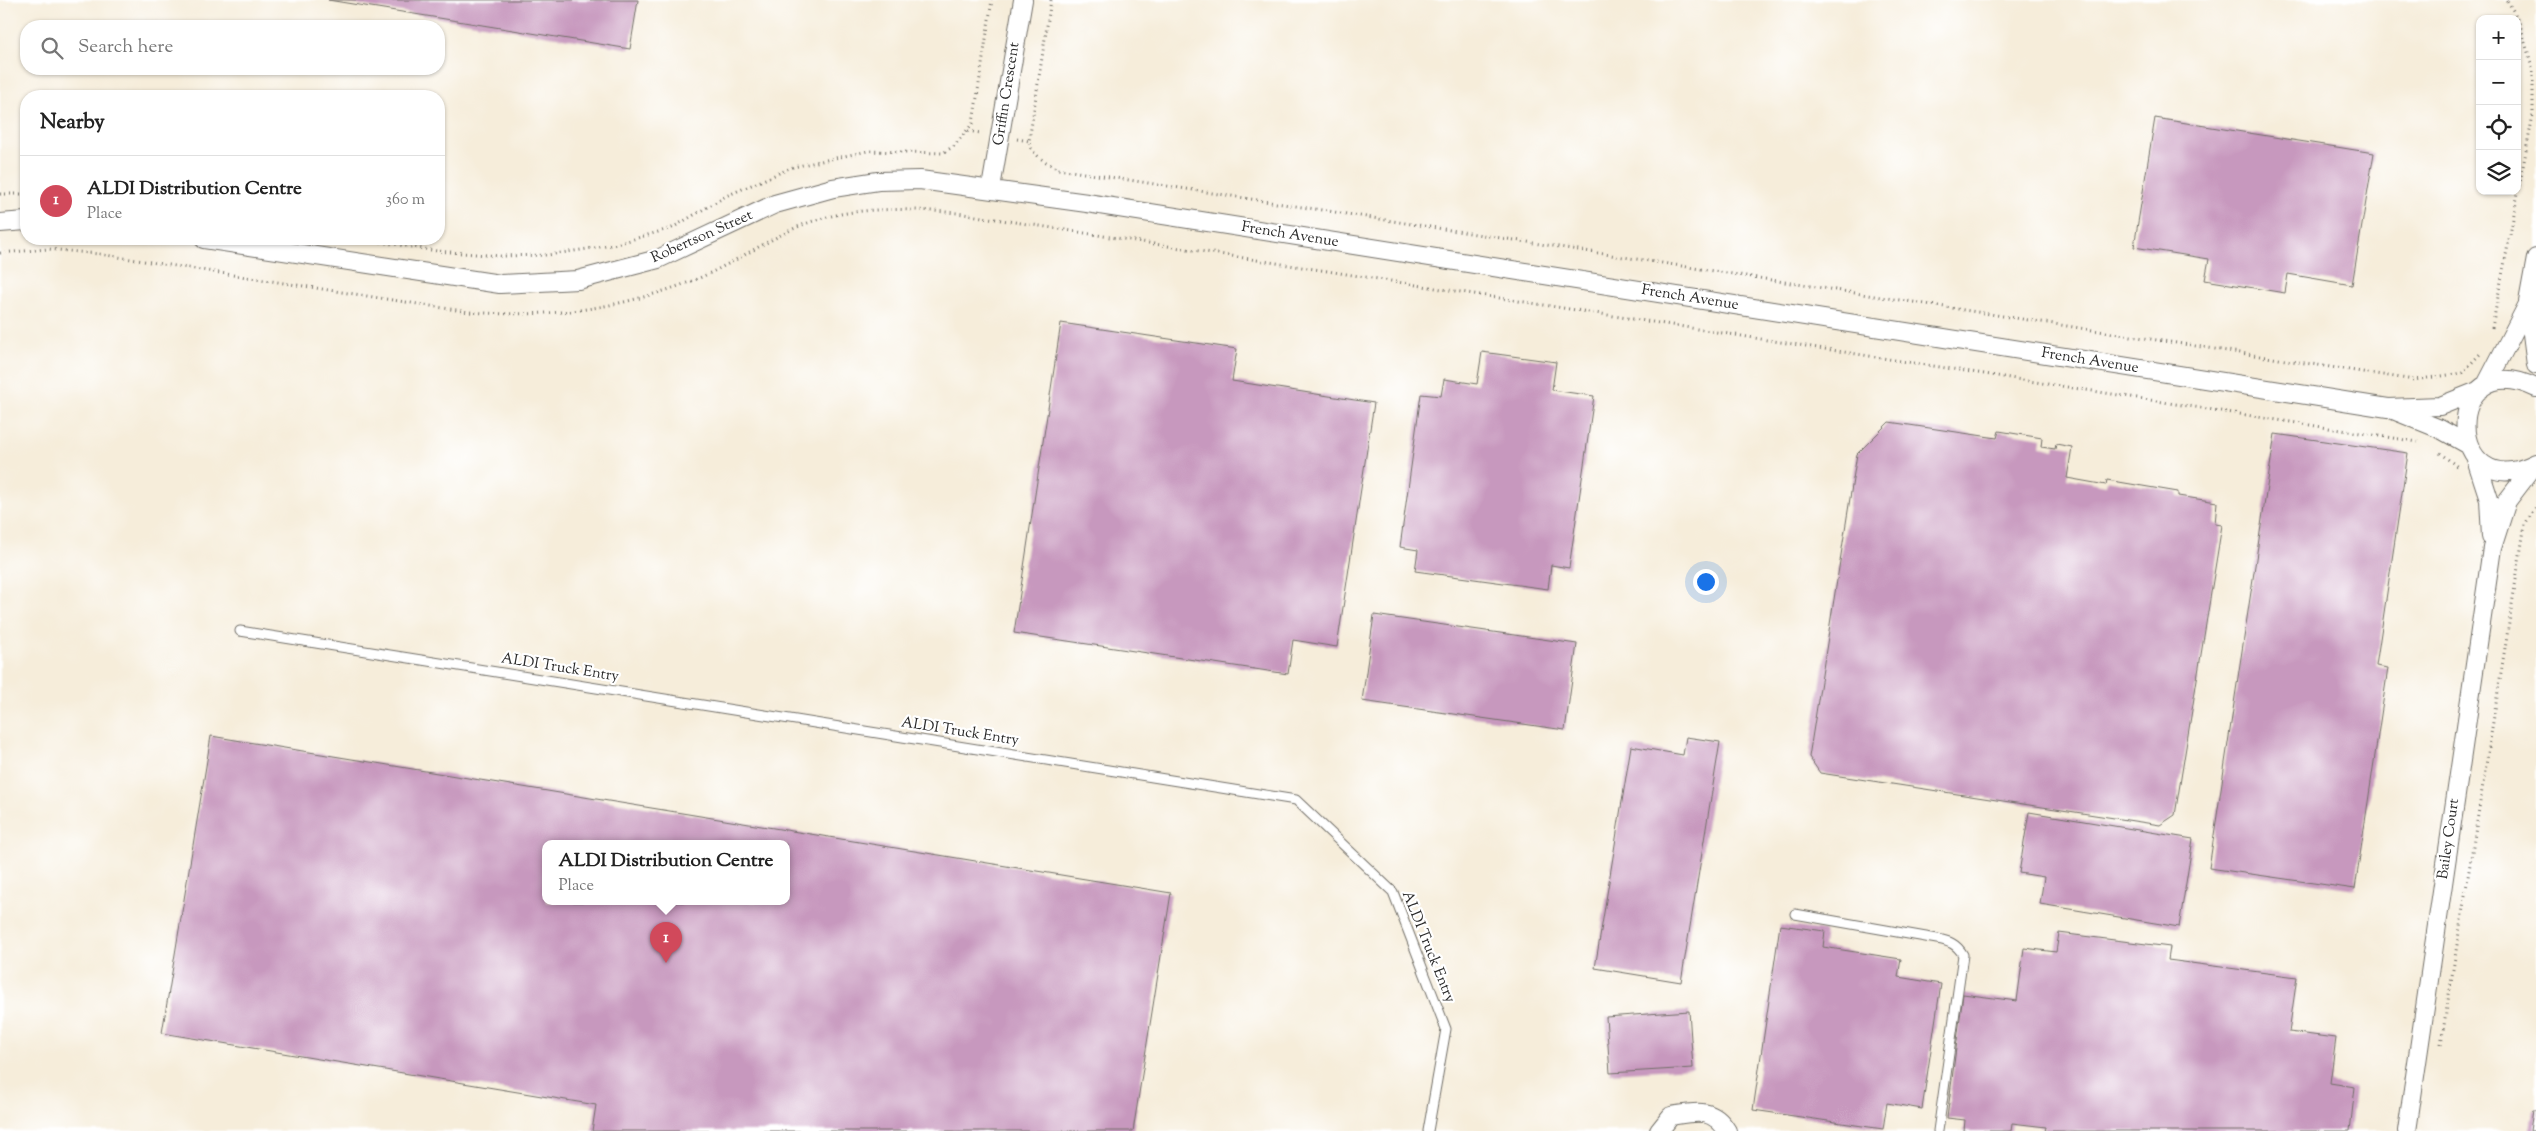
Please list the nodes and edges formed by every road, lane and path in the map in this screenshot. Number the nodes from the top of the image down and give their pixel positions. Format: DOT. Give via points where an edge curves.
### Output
graph roads {
  1 [pos="992,0"];
  2 [pos="1023,0"];
  3 [pos="1051,0"];
  4 [pos="2507,0"];
  5 [pos="967,131"];
  6 [pos="976,132"];
  7 [pos="1023,140"];
  8 [pos="1029,141"];
  9 [pos="991,188"];
  10 [pos="0,194"];
  11 [pos="20,194"];
  12 [pos="957,213"];
  13 [pos="20,221"];
  14 [pos="0,223"];
  15 [pos="243,245"];
  16 [pos="399,245"];
  17 [pos="2536,258"];
  18 [pos="2528,302"];
  19 [pos="2490,337"];
  20 [pos="2481,353"];
  21 [pos="2536,365"];
  22 [pos="2484,387"];
  23 [pos="2536,388"];
  24 [pos="2388,408"];
  25 [pos="2419,442"];
  26 [pos="2437,450"];
  27 [pos="2471,450"];
  28 [pos="2536,463"];
  29 [pos="2463,475"];
  30 [pos="2536,506"];
  31 [pos="2501,521"];
  32 [pos="2525,524"];
  33 [pos="2492,548"];
  34 [pos="240,631"];
  35 [pos="1795,914"];
  36 [pos="2440,1053"];
  37 [pos="1428,1131"];
  38 [pos="1659,1131"];
  39 [pos="1726,1131"];
  40 [pos="1938,1131"];
  41 [pos="2407,1131"];
  1 -- 5 [label="path" via="972,123"];
  2 -- 9 [label="street, Griffin Crescent"];
  3 -- 8 [label="path"];
  4 -- 19 [label="path" via="2519,21 2533,70 2533,115"];
  5 -- 6 [label="path"];
  5 -- 16 [label="path" via="943,153 868,151 792,167 726,196 672,228 613,245 548,255 500,256"];
  7 -- 8 [label="path"];
  8 -- 20 [label="path" via="1040,159 1058,169 2414,380 2462,373"];
  9 -- 15 [label="street, Robertson Street" via="920,180 878,181 833,188 775,204 658,259 578,280 500,284"];
  9 -- 24 [label="street, French Avenue"];
  10 -- 11 [label="path"];
  12 -- 25 [label="path"];
  13 -- 14 [label="street"];
  17 -- 18 [label="street"];
  18 -- 21 [label="street"];
  18 -- 22 [label="street"];
  22 -- 23 [label="street, French Avenue" via="2508,380"];
  22 -- 24 [label="street, French Avenue" via="2440,406"];
  22 -- 27 [label="street, Bailey Court" via="2471,401 2465,415 2464,430"];
  24 -- 27 [label="street, French Avenue" via="2440,429"];
  26 -- 29 [label="path" via="2460,468"];
  27 -- 28 [label="street, French Avenue" via="2486,465 2511,472"];
  27 -- 33 [label="street, Bailey Court" via="2489,499"];
  28 -- 31 [label="street, Bailey Court" via="2507,501"];
  30 -- 32 [label="path"];
  31 -- 32 [label="path"];
  31 -- 33 [label="street, Bailey Court"];
  32 -- 36 [label="path"];
  33 -- 41 [label="street, Bailey Court"];
  34 -- 37 [label="lane, ALDI Truck Entry" via="1296,800 1393,892 1446,1029"];
  35 -- 40 [label="lane" via="1937,938 1948,941 1963,955"];
  38 -- 39 [label="street" via="1671,1116 1700,1111 1721,1121"];
}
